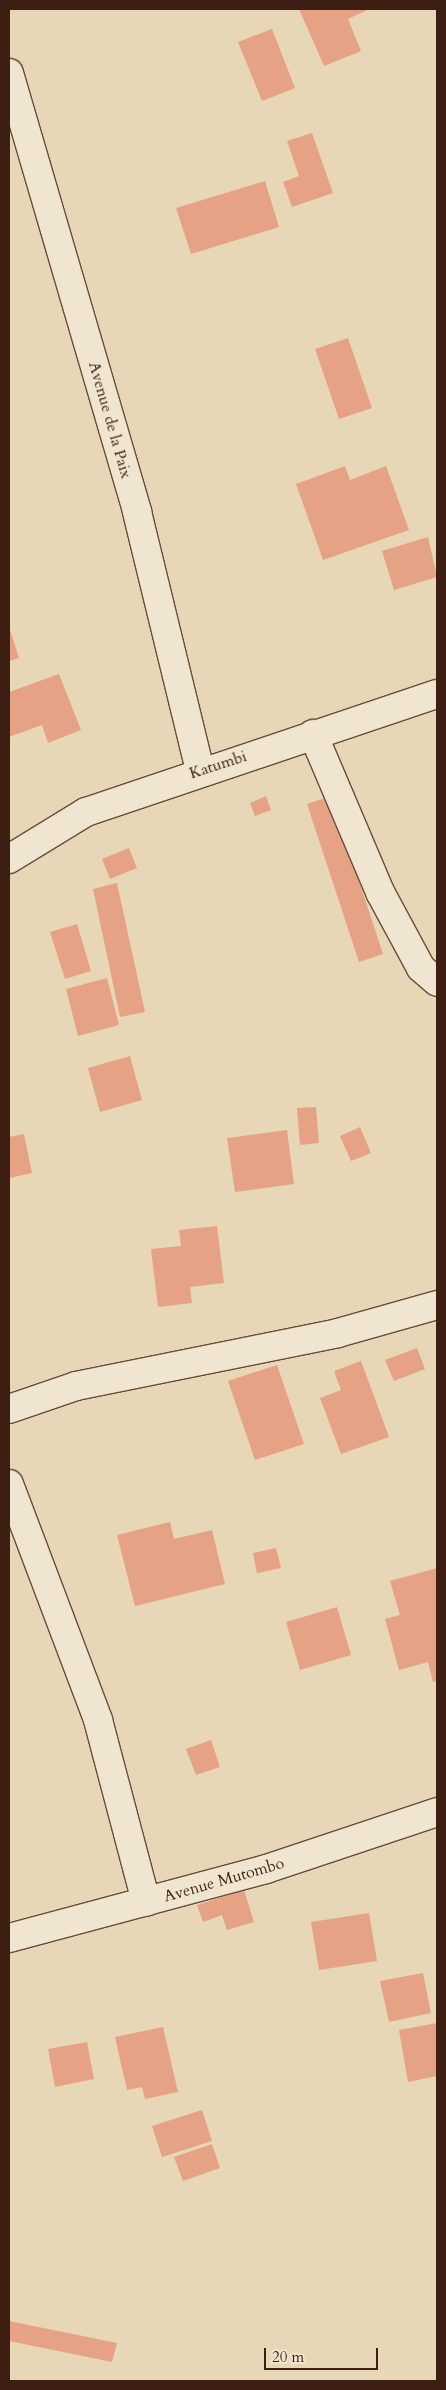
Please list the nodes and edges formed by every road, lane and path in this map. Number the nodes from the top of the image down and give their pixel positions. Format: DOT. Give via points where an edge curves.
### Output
graph roads {
  1 [pos="9,73"];
  2 [pos="437,694"];
  3 [pos="313,734"];
  4 [pos="200,770"];
  5 [pos="9,859"];
  6 [pos="437,982"];
  7 [pos="437,1305"];
  8 [pos="9,1409"];
  9 [pos="9,1484"];
  10 [pos="437,1812"];
  11 [pos="146,1902"];
  12 [pos="9,1938"];
  1 -- 4 [label="street, Avenue de la Paix" via="137,512"];
  2 -- 3 [label="street, Katumbi"];
  3 -- 4 [label="street, Katumbi"];
  3 -- 6 [label="street" via="380,892 421,968"];
  4 -- 5 [label="street, Katumbi" via="86,812"];
  7 -- 8 [label="street" via="338,1333 76,1386"];
  9 -- 11 [label="street" via="98,1720"];
  10 -- 11 [label="street, Avenue Mutombo" via="266,1869"];
  11 -- 12 [label="street, Avenue Mutombo"];
}
